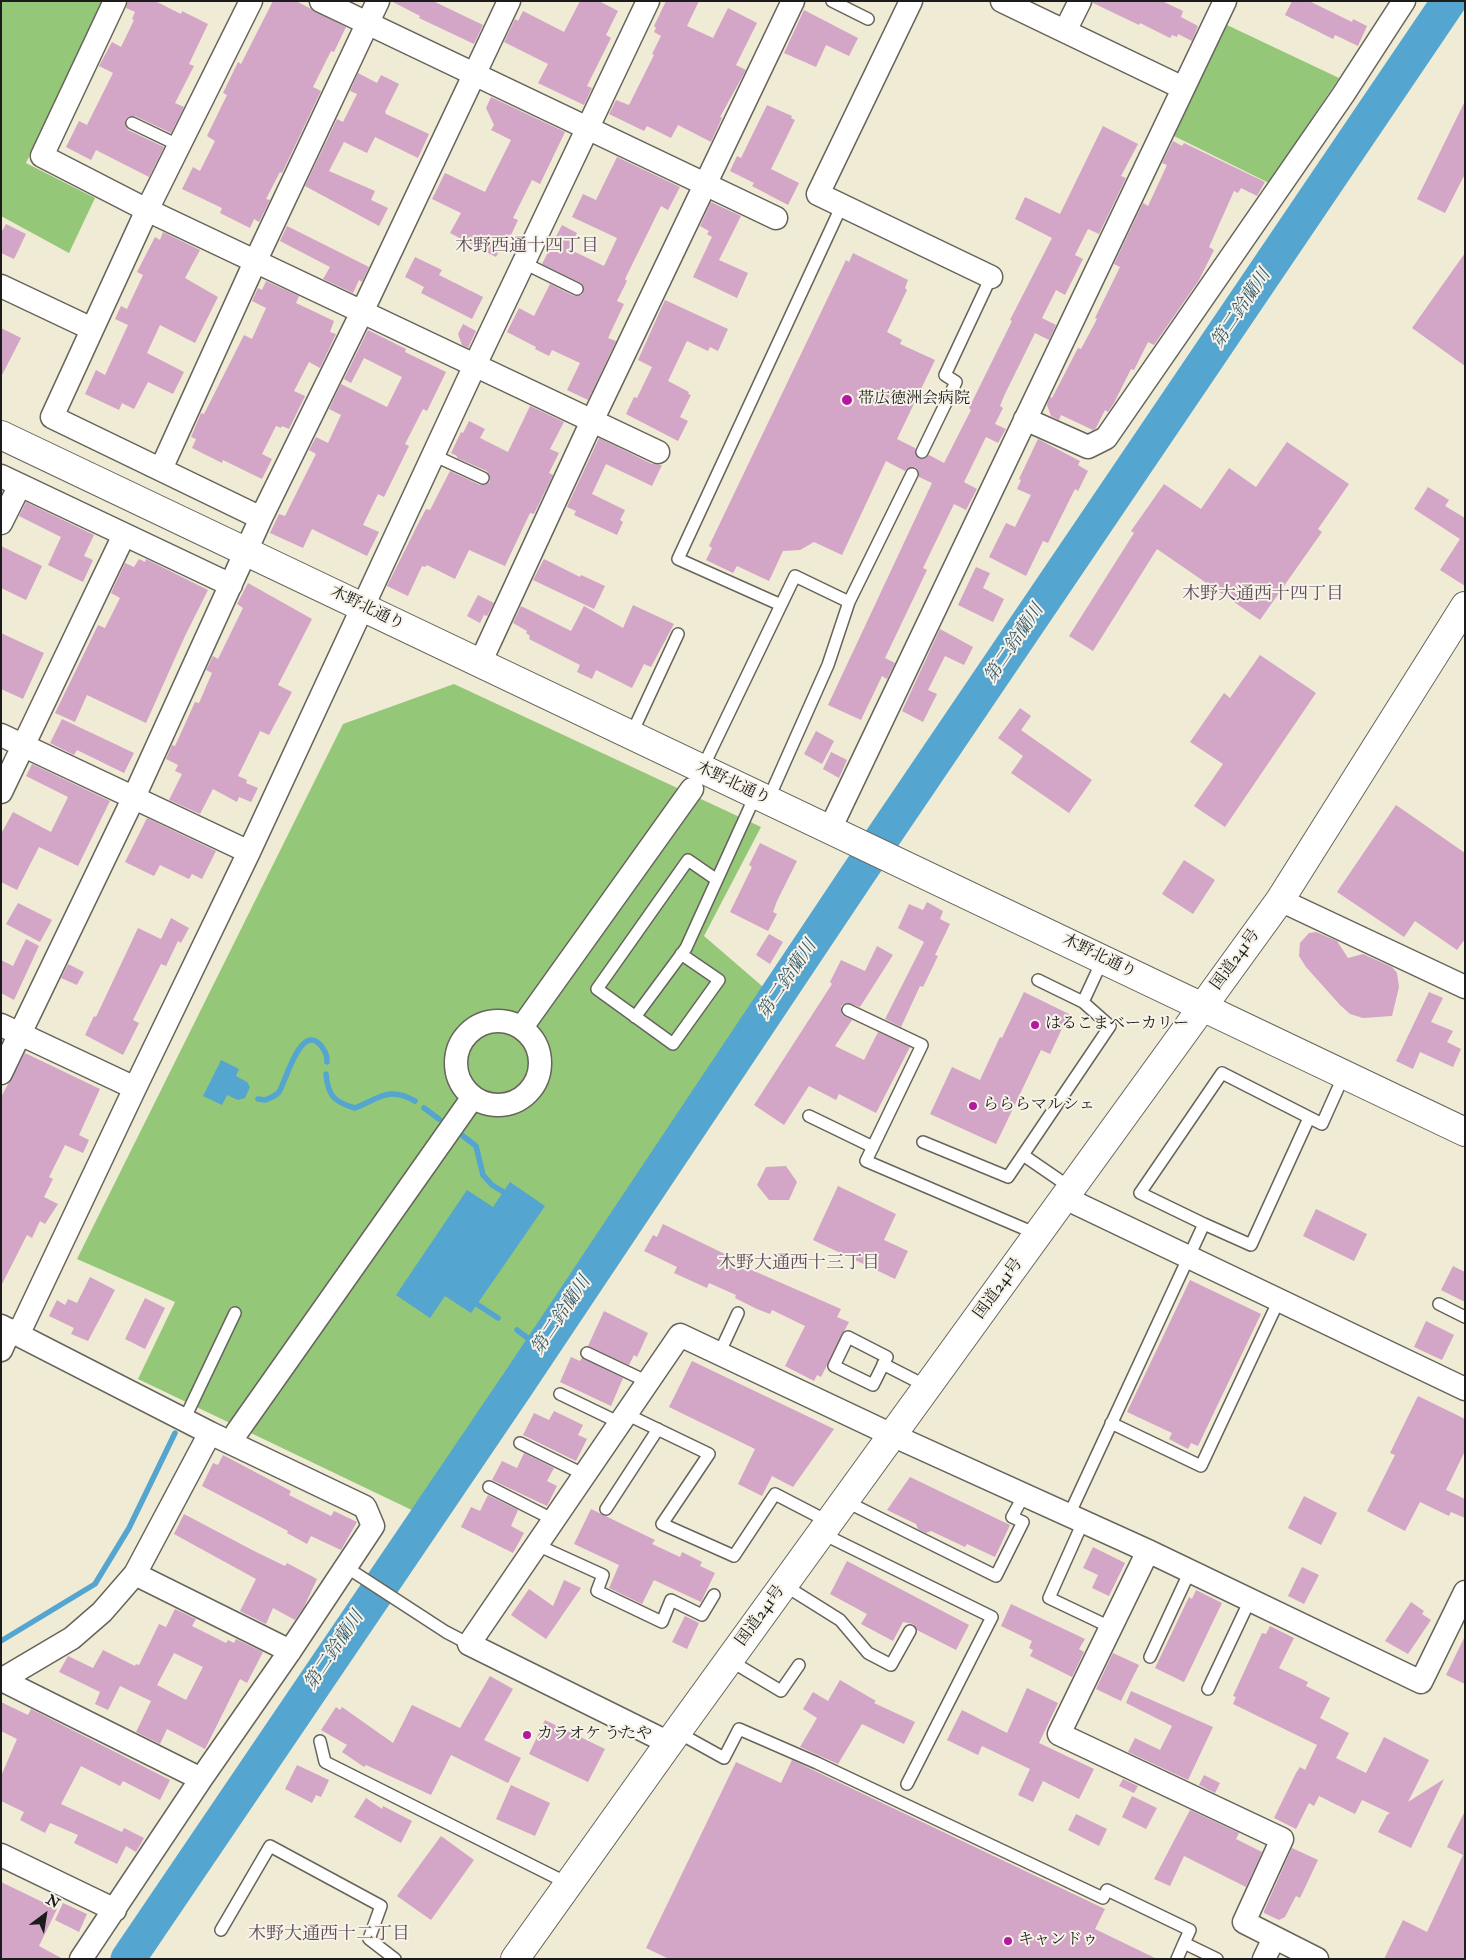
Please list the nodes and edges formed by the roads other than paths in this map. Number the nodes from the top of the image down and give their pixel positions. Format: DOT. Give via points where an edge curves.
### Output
graph roads {
  1 [pos="115,1"];
  2 [pos="251,1"];
  3 [pos="321,1"];
  4 [pos="378,1"];
  5 [pos="509,1"];
  6 [pos="648,1"];
  7 [pos="794,1"];
  8 [pos="832,1"];
  9 [pos="911,1"];
  10 [pos="1002,1"];
  11 [pos="1080,1"];
  12 [pos="1225,1"];
  13 [pos="1404,1"];
  14 [pos="868,19"];
  15 [pos="368,24"];
  16 [pos="1064,31"];
  17 [pos="473,74"];
  18 [pos="1183,88"];
  19 [pos="132,124"];
  20 [pos="589,128"];
  21 [pos="180,146"];
  22 [pos="706,185"];
  23 [pos="842,205"];
  24 [pos="148,210"];
  25 [pos="776,218"];
  26 [pos="255,262"];
  27 [pos="524,263"];
  28 [pos="991,277"];
  29 [pos="1,286"];
  30 [pos="576,289"];
  31 [pos="362,312"];
  32 [pos="92,329"];
  33 [pos="475,365"];
  34 [pos="1025,419"];
  35 [pos="592,421"];
  36 [pos="1,435"];
  37 [pos="658,452"];
  38 [pos="922,452"];
  39 [pos="433,455"];
  40 [pos="161,469"];
  41 [pos="912,474"];
  42 [pos="483,478"];
  43 [pos="10,481"];
  44 [pos="262,518"];
  45 [pos="1,523"];
  46 [pos="124,535"];
  47 [pos="246,551"];
  48 [pos="231,585"];
  49 [pos="849,602"];
  50 [pos="780,605"];
  51 [pos="1465,606"];
  52 [pos="363,607"];
  53 [pos="678,634"];
  54 [pos="480,663"];
  55 [pos="1,735"];
  56 [pos="631,735"];
  57 [pos="23,746"];
  58 [pos="697,779"];
  59 [pos="1,792"];
  60 [pos="762,797"];
  61 [pos="134,798"];
  62 [pos="830,829"];
  63 [pos="249,852"];
  64 [pos="717,880"];
  65 [pos="1280,900"];
  66 [pos="681,954"];
  67 [pos="1103,959"];
  68 [pos="1038,980"];
  69 [pos="1465,987"];
  70 [pos="1083,1002"];
  71 [pos="1202,1008"];
  72 [pos="848,1010"];
  73 [pos="635,1017"];
  74 [pos="522,1027"];
  75 [pos="11,1029"];
  76 [pos="1,1073"];
  77 [pos="1344,1075"];
  78 [pos="135,1088"];
  79 [pos="472,1096"];
  80 [pos="809,1116"];
  81 [pos="1309,1118"];
  82 [pos="1465,1132"];
  83 [pos="923,1142"];
  84 [pos="873,1147"];
  85 [pos="1023,1155"];
  86 [pos="1069,1194"];
  87 [pos="1204,1224"];
  88 [pos="1039,1235"];
  89 [pos="1189,1257"];
  90 [pos="1279,1300"];
  91 [pos="1439,1304"];
  92 [pos="235,1313"];
  93 [pos="738,1313"];
  94 [pos="1465,1317"];
  95 [pos="8,1335"];
  96 [pos="587,1353"];
  97 [pos="719,1354"];
  98 [pos="883,1364"];
  99 [pos="648,1382"];
  100 [pos="1464,1386"];
  101 [pos="928,1387"];
  102 [pos="560,1394"];
  103 [pos="623,1419"];
  104 [pos="184,1420"];
  105 [pos="1111,1423"];
  106 [pos="658,1429"];
  107 [pos="237,1432"];
  108 [pos="210,1433"];
  109 [pos="892,1435"];
  110 [pos="520,1443"];
  111 [pos="585,1475"];
  112 [pos="489,1487"];
  113 [pos="1024,1495"];
  114 [pos="606,1509"];
  115 [pos="1076,1518"];
  116 [pos="832,1519"];
  117 [pos="554,1520"];
  118 [pos="536,1545"];
  119 [pos="1148,1551"];
  120 [pos="346,1567"];
  121 [pos="1190,1571"];
  122 [pos="135,1574"];
  123 [pos="784,1585"];
  124 [pos="1465,1592"];
  125 [pos="714,1595"];
  126 [pos="1250,1600"];
  127 [pos="1110,1627"];
  128 [pos="910,1631"];
  129 [pos="469,1644"];
  130 [pos="290,1651"];
  131 [pos="1150,1657"];
  132 [pos="729,1660"];
  133 [pos="799,1665"];
  134 [pos="2,1680"];
  135 [pos="1208,1689"];
  136 [pos="673,1738"];
  137 [pos="320,1741"];
  138 [pos="201,1779"];
  139 [pos="907,1784"];
  140 [pos="1,1855"];
  141 [pos="568,1884"];
  142 [pos="115,1910"];
  143 [pos="221,1930"];
  144 [pos="1274,1938"];
  145 [pos="1184,1944"];
  146 [pos="81,1959"];
  147 [pos="395,1959"];
  148 [pos="515,1959"];
  149 [pos="1177,1959"];
  150 [pos="1217,1959"];
  151 [pos="1264,1959"];
  152 [pos="1317,1959"];
  1 -- 24 [label="street" via="42,156"];
  2 -- 21 [label="street"];
  3 -- 15 [label="street"];
  4 -- 15 [label="street"];
  5 -- 17 [label="street"];
  6 -- 20 [label="street"];
  7 -- 22 [label="street"];
  8 -- 14 [label="lane"];
  9 -- 23 [label="street" via="818,194"];
  10 -- 16 [label="street"];
  11 -- 16 [label="street"];
  12 -- 18 [label="street"];
  13 -- 34 [label="street" via="1106,438 1088,447"];
  15 -- 17 [label="street"];
  15 -- 26 [label="street"];
  16 -- 18 [label="street"];
  17 -- 20 [label="street"];
  17 -- 31 [label="street"];
  18 -- 34 [label="street"];
  19 -- 21 [label="lane"];
  20 -- 22 [label="street"];
  20 -- 27 [label="street"];
  21 -- 24 [label="street"];
  22 -- 25 [label="street"];
  22 -- 35 [label="street"];
  23 -- 28 [label="street"];
  23 -- 50 [label="lane" via="678,559"];
  24 -- 26 [label="street"];
  24 -- 32 [label="street"];
  26 -- 31 [label="street"];
  26 -- 40 [label="street"];
  27 -- 30 [label="lane"];
  27 -- 33 [label="street"];
  28 -- 38 [label="lane" via="945,376 956,382"];
  29 -- 32 [label="street"];
  31 -- 33 [label="street"];
  31 -- 44 [label="street"];
  32 -- 40 [label="street" via="52,417"];
  33 -- 35 [label="street"];
  33 -- 39 [label="street"];
  34 -- 62 [label="street"];
  35 -- 37 [label="street"];
  35 -- 54 [label="street"];
  36 -- 47 [label="main road, 木野北通り"];
  39 -- 42 [label="lane"];
  39 -- 52 [label="street"];
  40 -- 44 [label="street"];
  41 -- 49 [label="lane"];
  43 -- 45 [label="street"];
  43 -- 46 [label="street"];
  44 -- 47 [label="street"];
  46 -- 48 [label="street"];
  46 -- 57 [label="street"];
  47 -- 48 [label="street"];
  47 -- 52 [label="main road, 木野北通り"];
  48 -- 61 [label="street"];
  49 -- 50 [label="lane" via="795,576"];
  49 -- 60 [label="lane" via="828,665"];
  50 -- 58 [label="lane"];
  51 -- 65 [label="main road, 国道241号"];
  52 -- 54 [label="main road, 木野北通り"];
  52 -- 63 [label="street"];
  53 -- 56 [label="lane"];
  54 -- 56 [label="main road, 木野北通り"];
  55 -- 57 [label="street"];
  56 -- 58 [label="main road, 木野北通り"];
  57 -- 59 [label="street"];
  57 -- 61 [label="street"];
  58 -- 60 [label="main road, 木野北通り"];
  58 -- 74 [label="street"];
  60 -- 62 [label="main road, 木野北通り"];
  60 -- 64 [label="lane"];
  61 -- 63 [label="street"];
  61 -- 75 [label="street"];
  62 -- 67 [label="main road, 木野北通り"];
  63 -- 78 [label="street"];
  64 -- 66 [label="lane"];
  64 -- 73 [label="lane" via="688,860 597,989"];
  65 -- 69 [label="street"];
  65 -- 71 [label="main road, 国道241号"];
  66 -- 73 [label="lane"];
  66 -- 73 [label="lane" via="719,980 673,1044"];
  67 -- 70 [label="lane"];
  67 -- 71 [label="main road, 木野北通り"];
  68 -- 70 [label="lane"];
  70 -- 85 [label="lane" via="1110,1026"];
  71 -- 77 [label="main road, 木野北通り"];
  71 -- 86 [label="main road, 国道241号"];
  72 -- 84 [label="lane" via="922,1045"];
  74 -- 79 [label="street" via="494,1020 468,1032 456,1058 462,1086"];
  74 -- 79 [label="street" via="534,1039 540,1055 540,1072 533,1087 520,1099 505,1105 488,1104"];
  75 -- 76 [label="street"];
  75 -- 78 [label="street"];
  77 -- 81 [label="lane" via="1322,1124"];
  77 -- 82 [label="main road, 木野北通り"];
  78 -- 95 [label="street"];
  79 -- 107 [label="street"];
  80 -- 84 [label="lane"];
  81 -- 87 [label="lane" via="1251,1246"];
  81 -- 87 [label="lane" via="1222,1073 1140,1193"];
  83 -- 85 [label="lane" via="1008,1177"];
  84 -- 88 [label="lane" via="866,1161"];
  85 -- 86 [label="lane"];
  86 -- 88 [label="main road, 国道241号"];
  86 -- 89 [label="street"];
  87 -- 89 [label="lane"];
  88 -- 101 [label="main road, 国道241号"];
  89 -- 90 [label="street"];
  89 -- 105 [label="lane"];
  90 -- 100 [label="street"];
  90 -- 105 [label="lane" via="1201,1466"];
  91 -- 94 [label="lane"];
  92 -- 104 [label="lane"];
  93 -- 97 [label="lane"];
  95 -- 104 [label="street"];
  96 -- 99 [label="lane"];
  97 -- 99 [label="street" via="680,1335"];
  97 -- 109 [label="street"];
  98 -- 98 [label="lane" via="887,1357 848,1337 834,1366 872,1385"];
  98 -- 101 [label="lane"];
  99 -- 103 [label="street"];
  101 -- 109 [label="main road, 国道241号"];
  102 -- 103 [label="lane"];
  103 -- 106 [label="lane"];
  103 -- 111 [label="street"];
  104 -- 108 [label="street"];
  105 -- 115 [label="lane"];
  106 -- 114 [label="lane"];
  106 -- 116 [label="lane" via="709,1454 662,1524 734,1556 776,1494"];
  108 -- 120 [label="street" via="365,1507 373,1526"];
  108 -- 122 [label="street"];
  109 -- 113 [label="street"];
  109 -- 116 [label="main road, 国道241号"];
  110 -- 111 [label="lane"];
  111 -- 117 [label="street"];
  112 -- 117 [label="lane"];
  113 -- 115 [label="street"];
  113 -- 116 [label="lane" via="1012,1517 1023,1522 996,1576"];
  115 -- 119 [label="street"];
  115 -- 127 [label="lane" via="1049,1598"];
  116 -- 123 [label="main road, 国道241号"];
  116 -- 139 [label="lane" via="992,1617"];
  117 -- 118 [label="street"];
  118 -- 125 [label="lane" via="603,1575 597,1591 662,1622 671,1600 702,1615"];
  118 -- 129 [label="street"];
  119 -- 121 [label="street"];
  119 -- 127 [label="street"];
  120 -- 129 [label="lane"];
  120 -- 130 [label="street"];
  121 -- 126 [label="street"];
  121 -- 131 [label="lane"];
  122 -- 130 [label="street"];
  122 -- 134 [label="street" via="102,1612 72,1638"];
  123 -- 128 [label="lane" via="840,1620 868,1653 891,1665"];
  123 -- 132 [label="main road, 国道241号"];
  124 -- 126 [label="street" via="1421,1682"];
  126 -- 135 [label="lane"];
  127 -- 144 [label="street" via="1059,1734 1282,1839 1244,1922"];
  129 -- 136 [label="street"];
  130 -- 138 [label="street"];
  132 -- 133 [label="lane" via="781,1691"];
  132 -- 136 [label="main road, 国道241号"];
  134 -- 138 [label="street"];
  136 -- 141 [label="main road, 国道241号"];
  136 -- 145 [label="lane" via="724,1758 739,1729 1103,1898 1108,1890 1190,1930"];
  137 -- 141 [label="lane" via="325,1762"];
  138 -- 142 [label="street"];
  140 -- 142 [label="street"];
  141 -- 148 [label="main road, 国道241号"];
  142 -- 146 [label="street"];
  143 -- 147 [label="lane" via="270,1846 382,1906 369,1939"];
  144 -- 151 [label="street"];
  144 -- 152 [label="street"];
  145 -- 149 [label="lane"];
  145 -- 150 [label="lane"];
}
